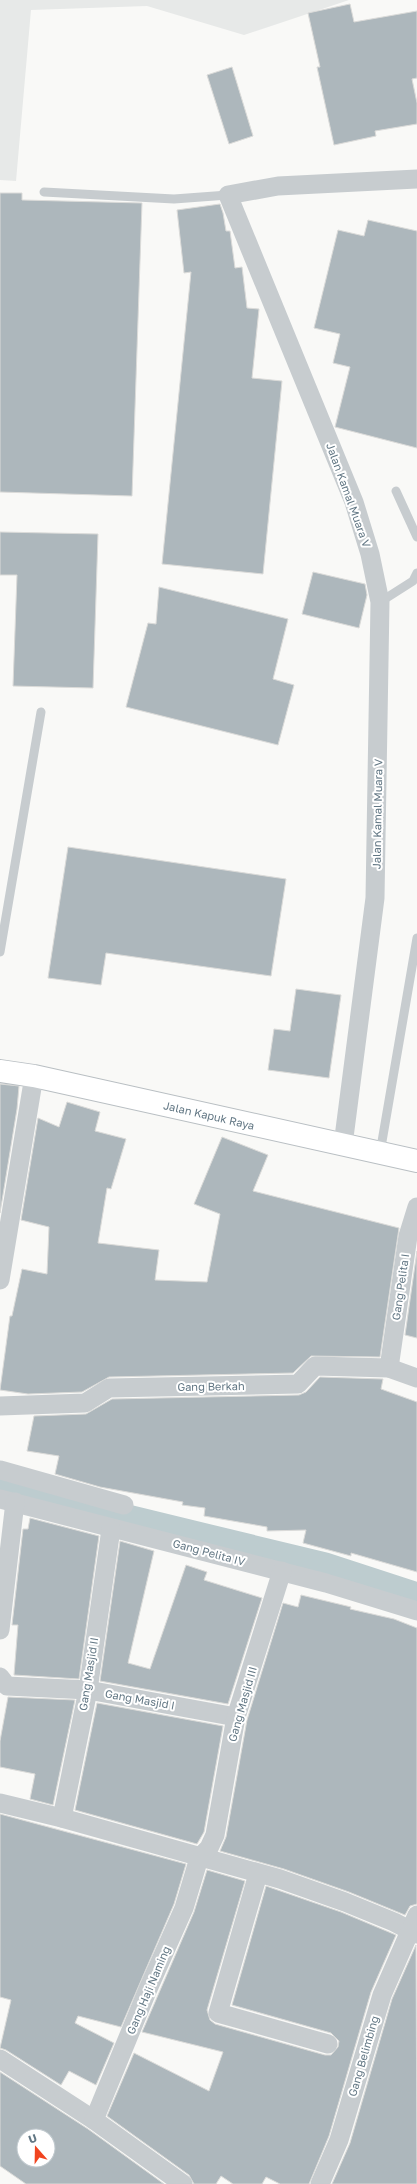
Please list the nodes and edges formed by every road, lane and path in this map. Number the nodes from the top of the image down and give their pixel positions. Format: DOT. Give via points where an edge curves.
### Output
graph roads {
  1 [pos="417,179"];
  2 [pos="44,192"];
  3 [pos="228,195"];
  4 [pos="396,491"];
  5 [pos="417,537"];
  6 [pos="417,573"];
  7 [pos="380,602"];
  8 [pos="41,712"];
  9 [pos="417,938"];
  10 [pos="0,952"];
  11 [pos="0,1071"];
  12 [pos="34,1076"];
  13 [pos="343,1145"];
  14 [pos="380,1154"];
  15 [pos="417,1161"];
  16 [pos="417,1207"];
  17 [pos="0,1280"];
  18 [pos="389,1368"];
  19 [pos="417,1378"];
  20 [pos="0,1406"];
  21 [pos="0,1470"];
  22 [pos="7,1500"];
  23 [pos="124,1505"];
  24 [pos="111,1529"];
  25 [pos="282,1571"];
  26 [pos="417,1611"];
  27 [pos="0,1630"];
  28 [pos="0,1677"];
  29 [pos="88,1690"];
  30 [pos="236,1717"];
  31 [pos="0,1803"];
  32 [pos="62,1818"];
  33 [pos="199,1858"];
  34 [pos="258,1874"];
  35 [pos="415,1926"];
  36 [pos="328,2044"];
  37 [pos="0,2059"];
  38 [pos="94,2120"];
  39 [pos="182,2184"];
  40 [pos="320,2184"];
  1 -- 3 [label="street" via="278,186"];
  2 -- 3 [label="lane" via="174,199"];
  3 -- 7 [label="street, Jalan Kamal Muara V" via="354,502 370,554"];
  4 -- 5 [label="lane"];
  6 -- 7 [label="lane" via="413,581"];
  7 -- 13 [label="street, Jalan Kamal Muara V" via="375,898"];
  8 -- 10 [label="lane"];
  9 -- 14 [label="lane"];
  11 -- 12 [label="main road, Jalan Kapuk Raya"];
  12 -- 13 [label="main road, Jalan Kapuk Raya"];
  12 -- 17 [label="street"];
  13 -- 14 [label="main road, Jalan Kapuk Raya"];
  14 -- 15 [label="main road, Jalan Kapuk Raya"];
  16 -- 18 [label="street, Gang Pelita I" via="408,1236"];
  18 -- 19 [label="street, Gang Berkah"];
  18 -- 20 [label="street, Gang Berkah" via="315,1366 298,1384 109,1388 85,1403"];
  21 -- 23 [label="street"];
  22 -- 24 [label="street, Gang Pelita IV"];
  22 -- 27 [label="street"];
  24 -- 25 [label="street, Gang Pelita IV" via="148,1536"];
  24 -- 29 [label="street, Gang Masjid II"];
  25 -- 26 [label="street, Gang Pelita IV"];
  25 -- 30 [label="street, Gang Masjid III"];
  28 -- 29 [label="street, Gang Masjid I" via="7,1686"];
  29 -- 30 [label="street, Gang Masjid I"];
  29 -- 32 [label="street, Gang Masjid II"];
  30 -- 33 [label="street, Gang Masjid III" via="215,1835 209,1848"];
  31 -- 32 [label="street"];
  32 -- 33 [label="street"];
  33 -- 34 [label="street"];
  33 -- 38 [label="street, Gang Haji Naming" via="184,1908"];
  34 -- 35 [label="street" via="280,1879"];
  34 -- 36 [label="street" via="218,2013"];
  35 -- 40 [label="street, Gang Belimbing" via="382,1995 339,2140"];
  37 -- 38 [label="street"];
  38 -- 39 [label="street"];
}
